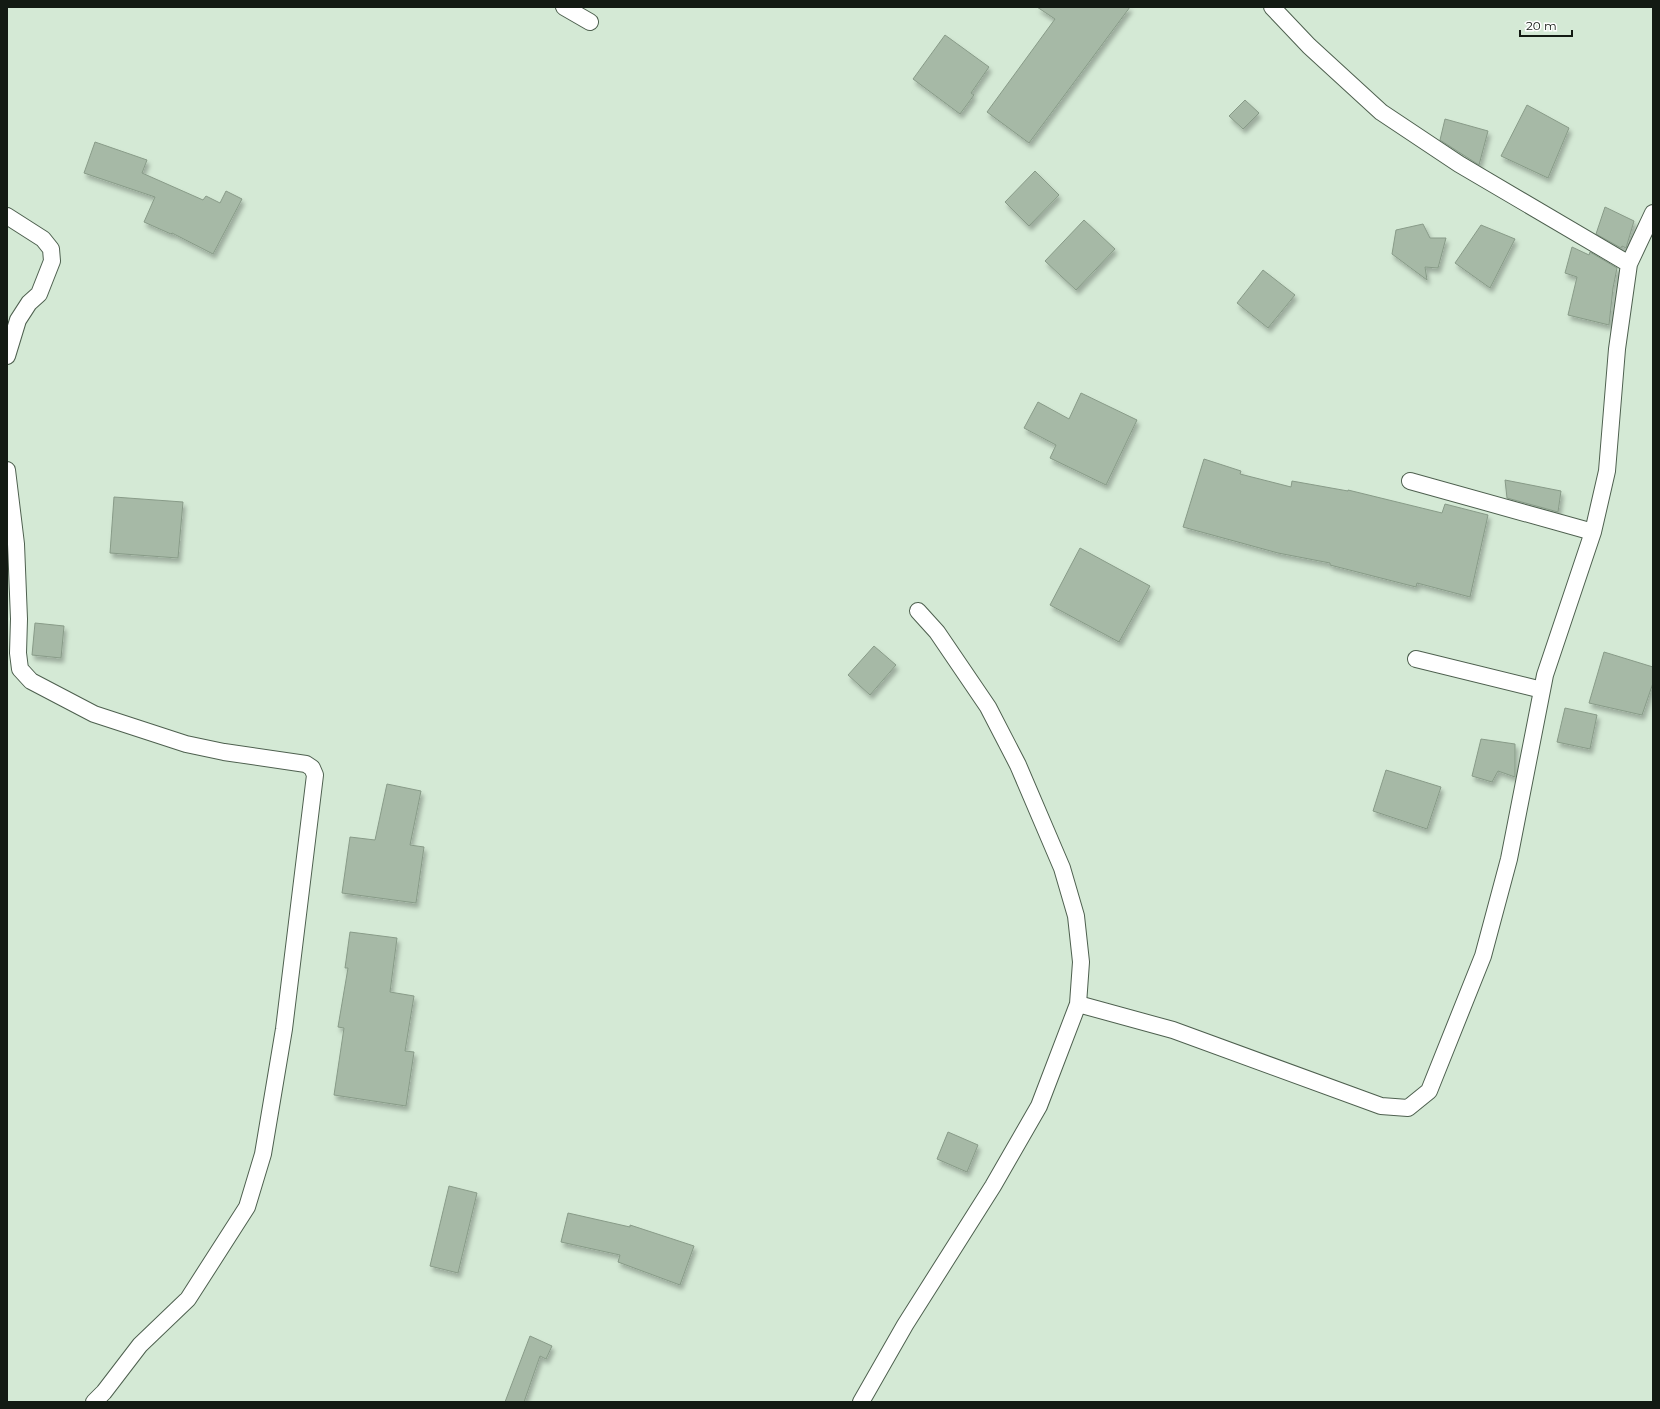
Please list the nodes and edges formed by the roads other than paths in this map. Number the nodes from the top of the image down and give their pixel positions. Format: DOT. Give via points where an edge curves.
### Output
graph roads {
  1 [pos="564,7"];
  2 [pos="1272,7"];
  3 [pos="590,22"];
  4 [pos="1653,213"];
  5 [pos="7,216"];
  6 [pos="1629,264"];
  7 [pos="7,356"];
  8 [pos="7,470"];
  9 [pos="1410,481"];
  10 [pos="1593,532"];
  11 [pos="918,612"];
  12 [pos="1416,659"];
  13 [pos="1542,690"];
  14 [pos="1078,1004"];
  15 [pos="94,1402"];
  16 [pos="861,1402"];
  1 -- 3 [label="street"];
  2 -- 6 [label="street" via="1309,46 1381,112 1459,164"];
  4 -- 6 [label="street"];
  5 -- 7 [label="street" via="42,239 51,249 52,262 39,294 29,303 18,320"];
  6 -- 10 [label="street" via="1618,349 1608,471"];
  8 -- 15 [label="street" via="16,544 18,653 20,669 31,681 94,714 149,733 224,752 306,764 312,768 314,775 284,1029 263,1154 247,1207 188,1299 140,1345"];
  9 -- 10 [label="street"];
  10 -- 13 [label="street"];
  11 -- 14 [label="street" via="937,632 988,707 1018,765 1062,868 1076,916 1081,962"];
  12 -- 13 [label="street"];
  13 -- 14 [label="street" via="1509,859 1483,956 1429,1091 1408,1108 1381,1106 1173,1030"];
  14 -- 16 [label="street" via="1039,1106"];
}
